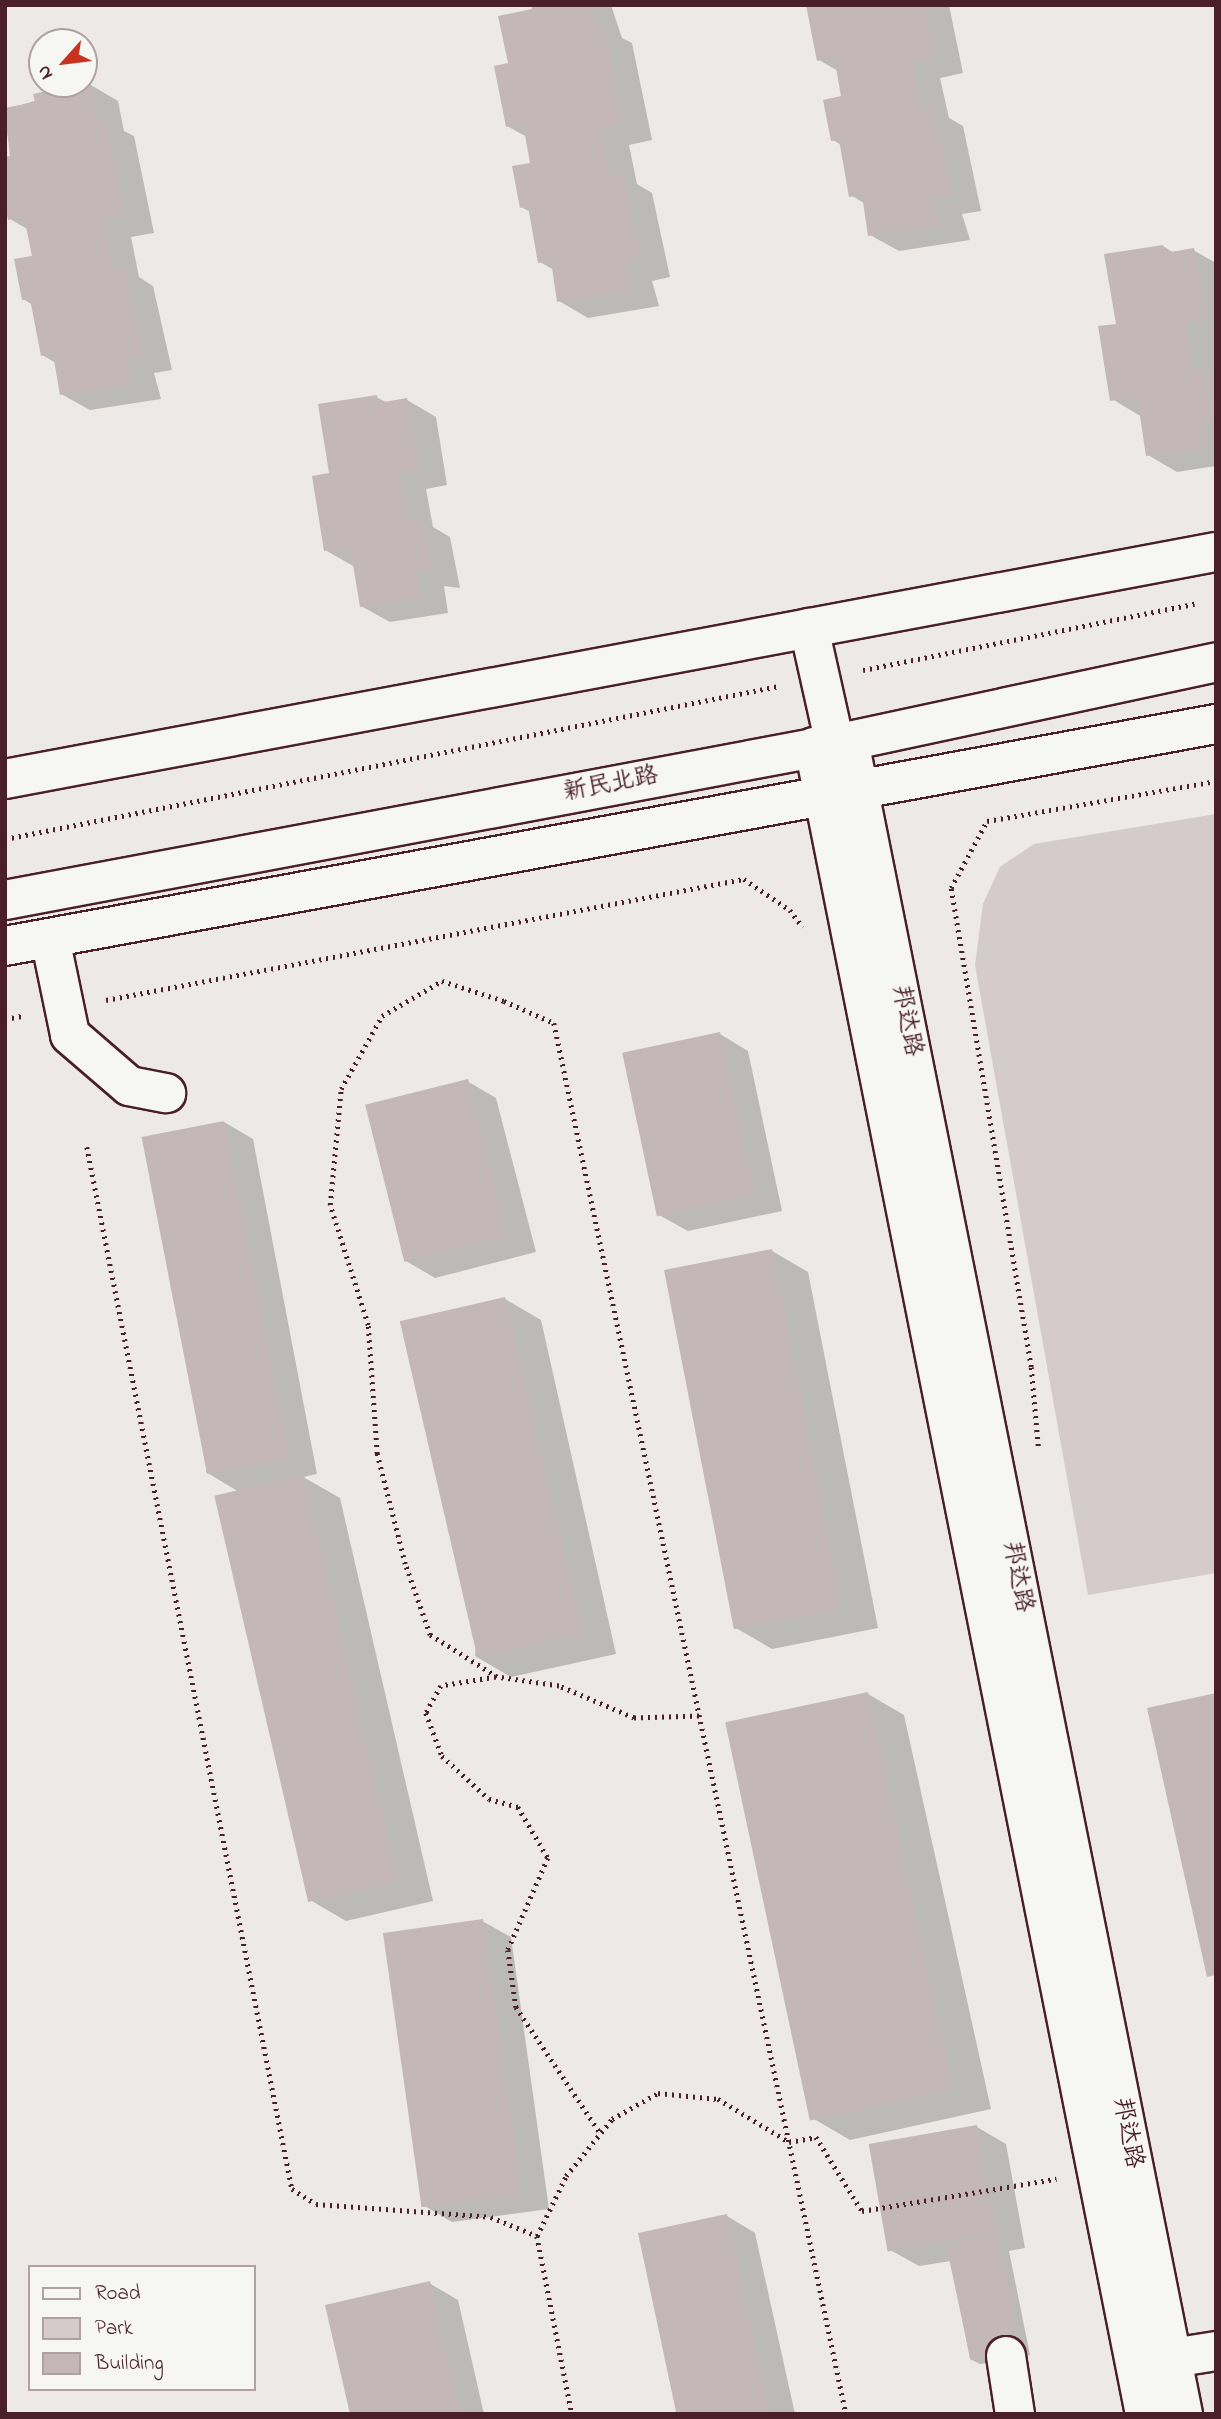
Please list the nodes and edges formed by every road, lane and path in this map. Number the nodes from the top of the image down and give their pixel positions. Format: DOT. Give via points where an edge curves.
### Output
graph roads {
  1 [pos="1216,552"];
  2 [pos="1202,603"];
  3 [pos="810,628"];
  4 [pos="1216,663"];
  5 [pos="820,678"];
  6 [pos="1216,724"];
  7 [pos="833,744"];
  8 [pos="5,779"];
  9 [pos="1216,781"];
  10 [pos="841,791"];
  11 [pos="5,839"];
  12 [pos="7,891"];
  13 [pos="50,938"];
  14 [pos="812,939"];
  15 [pos="5,946"];
  16 [pos="65,1008"];
  17 [pos="5,1019"];
  18 [pos="166,1093"];
  19 [pos="87,1147"];
  20 [pos="1038,1457"];
  21 [pos="497,1677"];
  22 [pos="699,1717"];
  23 [pos="601,2134"];
  24 [pos="789,2141"];
  25 [pos="1098,2172"];
  26 [pos="537,2236"];
  27 [pos="1216,2351"];
  28 [pos="1006,2357"];
  29 [pos="1172,2358"];
  30 [pos="1134,2412"];
  31 [pos="572,2414"];
  32 [pos="846,2414"];
  33 [pos="1015,2414"];
  34 [pos="1183,2414"];
  1 -- 3 [label="street"];
  2 -- 5 [label="path"];
  3 -- 5 [label="street, 邦达路"];
  3 -- 8 [label="street"];
  4 -- 7 [label="street, 新民北路"];
  5 -- 7 [label="street, 邦达路"];
  5 -- 11 [label="path"];
  6 -- 10 [label="street, 新民北路"];
  7 -- 10 [label="street, 邦达路"];
  7 -- 12 [label="street, 新民北路"];
  9 -- 20 [label="path" via="986,821 951,888 1031,1367"];
  10 -- 13 [label="street, 新民北路"];
  10 -- 25 [label="street, 邦达路"];
  10 -- 29 [label="street, 邦达路"];
  13 -- 15 [label="street, 新民北路"];
  13 -- 16 [label="street"];
  14 -- 16 [label="path" via="790,910 744,879"];
  16 -- 17 [label="path"];
  16 -- 18 [label="street" via="70,1035 129,1086"];
  19 -- 26 [label="path" via="292,2189 316,2204 491,2217"];
  21 -- 22 [label="path" via="559,1686 634,1718"];
  21 -- 22 [label="path" via="430,1635 405,1563 377,1454 368,1325 331,1205 341,1089 382,1016 442,981 504,1001 554,1024"];
  21 -- 23 [label="path" via="441,1686 426,1713 442,1756 489,1799 518,1807 548,1858 508,1950 516,2007"];
  22 -- 24 [label="path"];
  23 -- 24 [label="path" via="612,2119 658,2093 718,2099"];
  23 -- 26 [label="path" via="566,2176"];
  24 -- 25 [label="path" via="816,2137 862,2211"];
  24 -- 32 [label="path"];
  25 -- 30 [label="street, 邦达路"];
  26 -- 31 [label="path"];
  27 -- 29 [label="street"];
  28 -- 33 [label="street"];
  29 -- 34 [label="street, 邦达路"];
}
